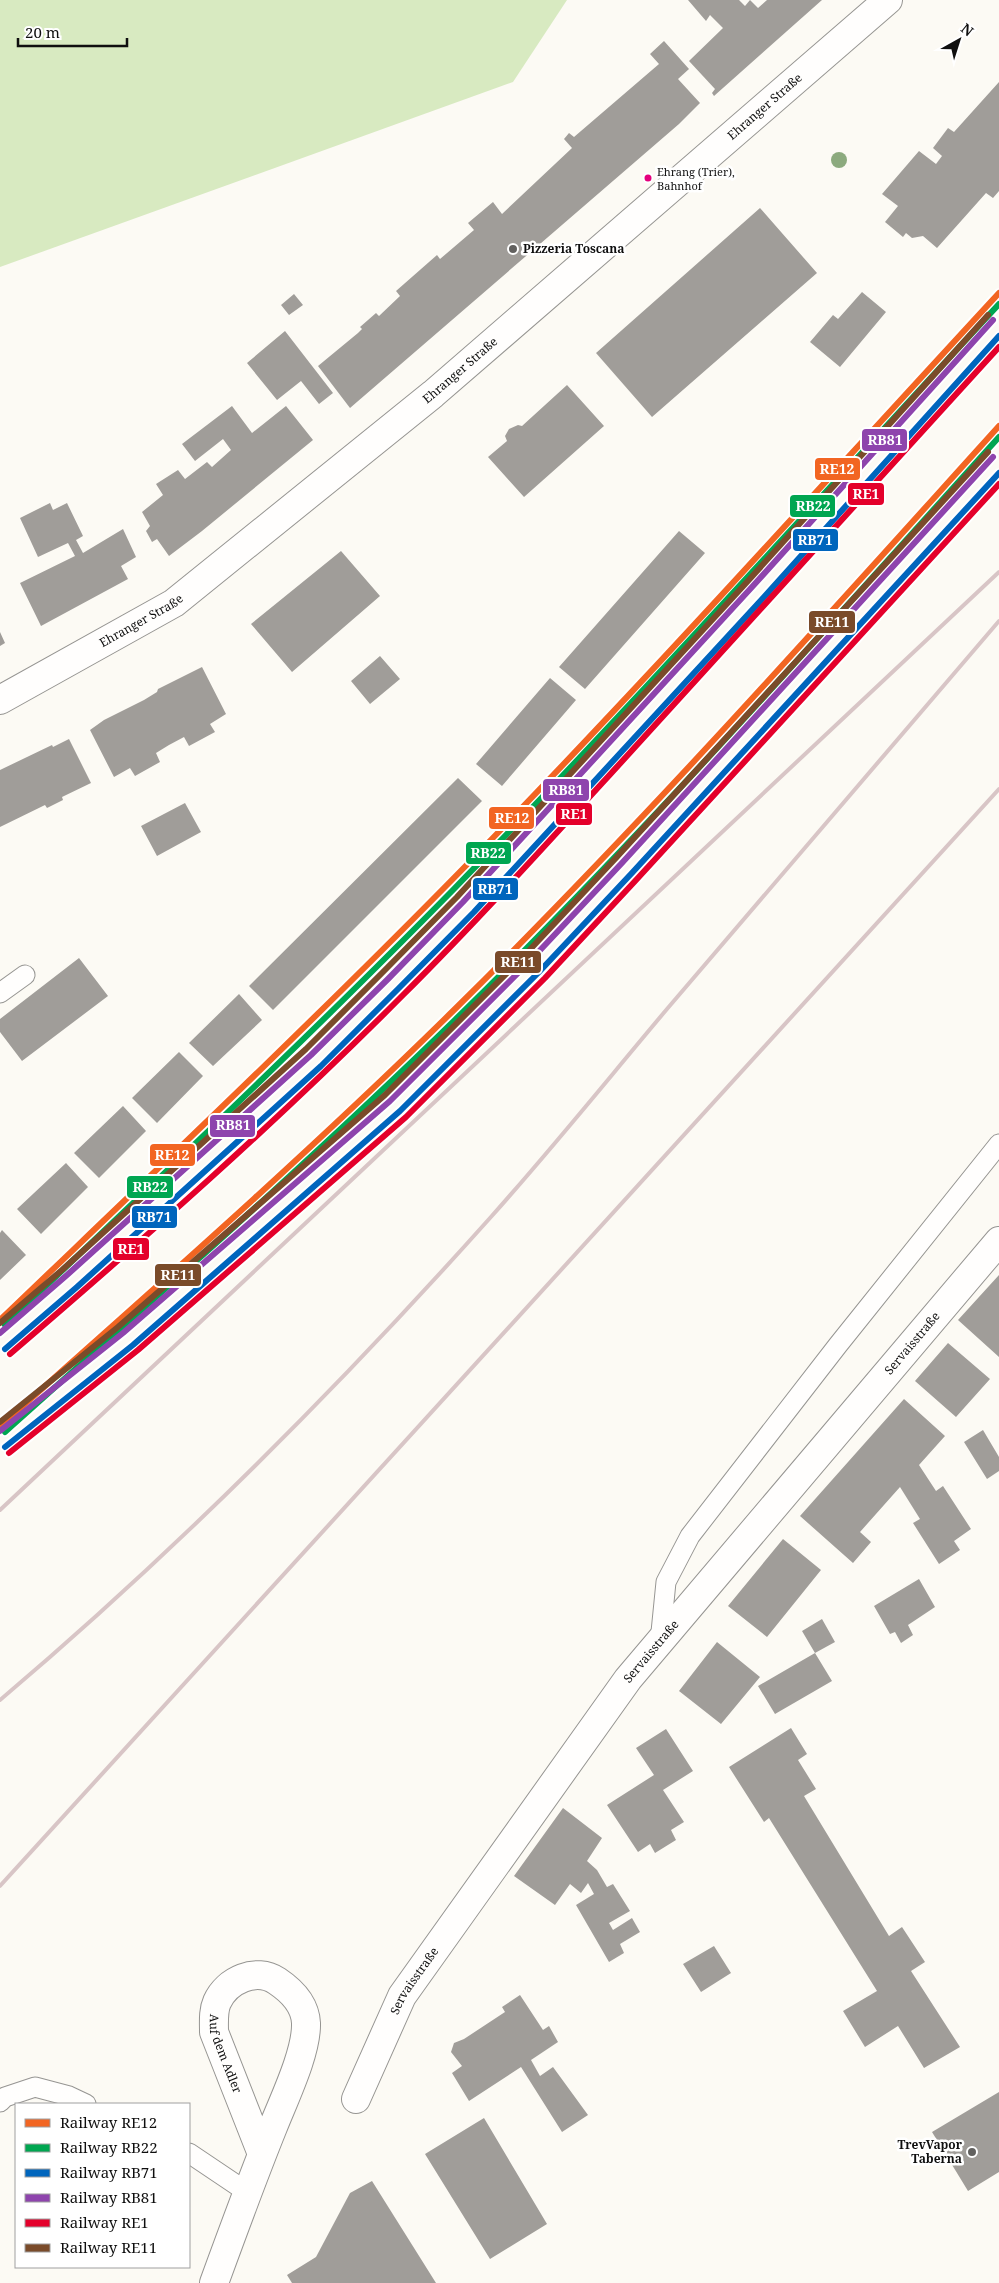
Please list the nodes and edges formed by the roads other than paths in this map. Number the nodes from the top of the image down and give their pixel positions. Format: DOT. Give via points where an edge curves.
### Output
graph roads {
  1 [pos="888,0"];
  2 [pos="0,700"];
  3 [pos="25,976"];
  4 [pos="0,993"];
  5 [pos="999,1144"];
  6 [pos="999,1241"];
  7 [pos="660,1642"];
  8 [pos="356,2099"];
  9 [pos="0,2102"];
  10 [pos="84,2103"];
  11 [pos="190,2154"];
  12 [pos="262,2154"];
  13 [pos="247,2192"];
  14 [pos="214,2283"];
  1 -- 2 [label="street, Ehranger Straße" via="433,394 174,603"];
  3 -- 4 [label="lane"];
  5 -- 7 [label="lane" via="690,1536 666,1582"];
  6 -- 7 [label="street, Servaisstraße"];
  7 -- 8 [label="street, Servaisstraße" via="628,1679 402,1996"];
  9 -- 10 [label="lane" via="35,2088"];
  11 -- 13 [label="lane"];
  12 -- 12 [label="street, Auf dem Adler" via="306,2037 306,2021 300,2001 292,1992 276,1979 256,1974 244,1976 222,1995 214,2010 214,2032"];
  12 -- 13 [label="street, Auf dem Adler"];
  13 -- 14 [label="street, Auf dem Adler"];
}
